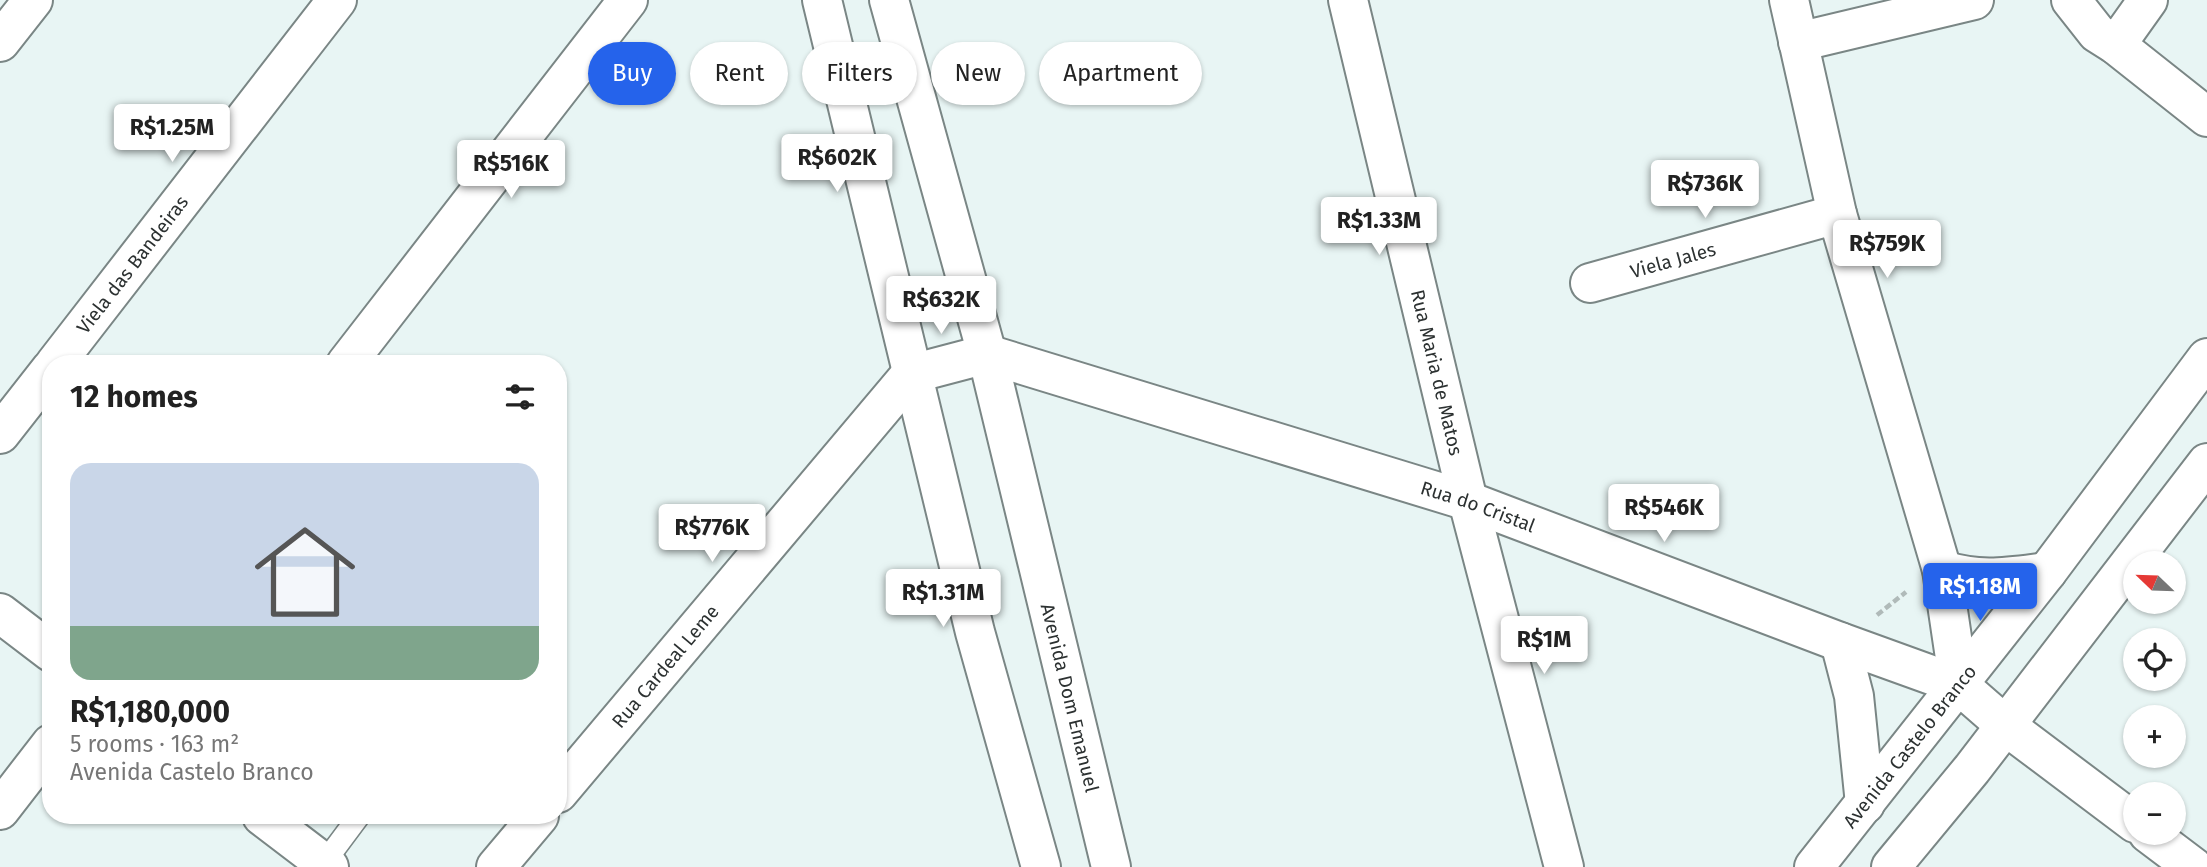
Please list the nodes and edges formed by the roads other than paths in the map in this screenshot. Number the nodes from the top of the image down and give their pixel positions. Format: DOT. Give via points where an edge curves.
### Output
graph roads {
  1 [pos="33,0"];
  2 [pos="337,0"];
  3 [pos="628,0"];
  4 [pos="822,0"];
  5 [pos="889,0"];
  6 [pos="1348,0"];
  7 [pos="1789,0"];
  8 [pos="1974,0"];
  9 [pos="2071,0"];
  10 [pos="2148,0"];
  11 [pos="0,42"];
  12 [pos="1798,42"];
  13 [pos="2116,45"];
  14 [pos="2207,117"];
  15 [pos="1837,214"];
  16 [pos="1590,284"];
  17 [pos="62,355"];
  18 [pos="353,355"];
  19 [pos="987,355"];
  20 [pos="2207,358"];
  21 [pos="911,374"];
  22 [pos="42,380"];
  23 [pos="0,434"];
  24 [pos="2207,463"];
  25 [pos="1468,501"];
  26 [pos="1941,570"];
  27 [pos="2047,572"];
  28 [pos="0,613"];
  29 [pos="1840,642"];
  30 [pos="42,645"];
  31 [pos="1959,685"];
  32 [pos="2006,726"];
  33 [pos="42,756"];
  34 [pos="567,782"];
  35 [pos="1865,804"];
  36 [pos="0,810"];
  37 [pos="2123,814"];
  38 [pos="272,824"];
  39 [pos="354,824"];
  40 [pos="532,824"];
  41 [pos="2164,845"];
  42 [pos="326,865"];
  43 [pos="496,867"];
  44 [pos="1041,867"];
  45 [pos="1111,867"];
  46 [pos="1564,867"];
  47 [pos="1814,867"];
  48 [pos="1891,867"];
  49 [pos="2193,867"];
  1 -- 11 [label="street"];
  2 -- 17 [label="street, Viela das Bandeiras"];
  3 -- 18 [label="street"];
  4 -- 21 [label="street"];
  5 -- 19 [label="street, Avenida Dom Emanuel"];
  6 -- 25 [label="street, Rua Maria de Matos"];
  7 -- 12 [label="street"];
  8 -- 12 [label="street"];
  9 -- 13 [label="street" via="2097,33"];
  10 -- 13 [label="street"];
  12 -- 15 [label="street"];
  13 -- 14 [label="street"];
  15 -- 16 [label="street, Viela Jales"];
  15 -- 26 [label="street"];
  19 -- 21 [label="street"];
  19 -- 25 [label="street, Rua do Cristal"];
  19 -- 45 [label="street, Avenida Dom Emanuel"];
  20 -- 27 [label="street, Avenida Castelo Branco"];
  21 -- 34 [label="street, Rua Cardeal Leme"];
  21 -- 44 [label="street" via="975,632"];
  22 -- 23 [label="street"];
  24 -- 32 [label="street"];
  25 -- 29 [label="street, Rua do Cristal"];
  25 -- 46 [label="street, Rua Maria de Matos"];
  26 -- 27 [label="street" via="1985,579"];
  26 -- 31 [label="street"];
  27 -- 31 [label="street, Avenida Castelo Branco"];
  28 -- 30 [label="street"];
  29 -- 31 [label="street, Rua do Cristal"];
  29 -- 35 [label="street" via="1854,696"];
  31 -- 32 [label="street"];
  31 -- 35 [label="street, Avenida Castelo Branco"];
  32 -- 37 [label="street"];
  32 -- 48 [label="street"];
  33 -- 36 [label="street"];
  35 -- 47 [label="street, Avenida Castelo Branco"];
  38 -- 42 [label="street"];
  39 -- 42 [label="lane"];
  40 -- 43 [label="street"];
  41 -- 49 [label="street"];
}
